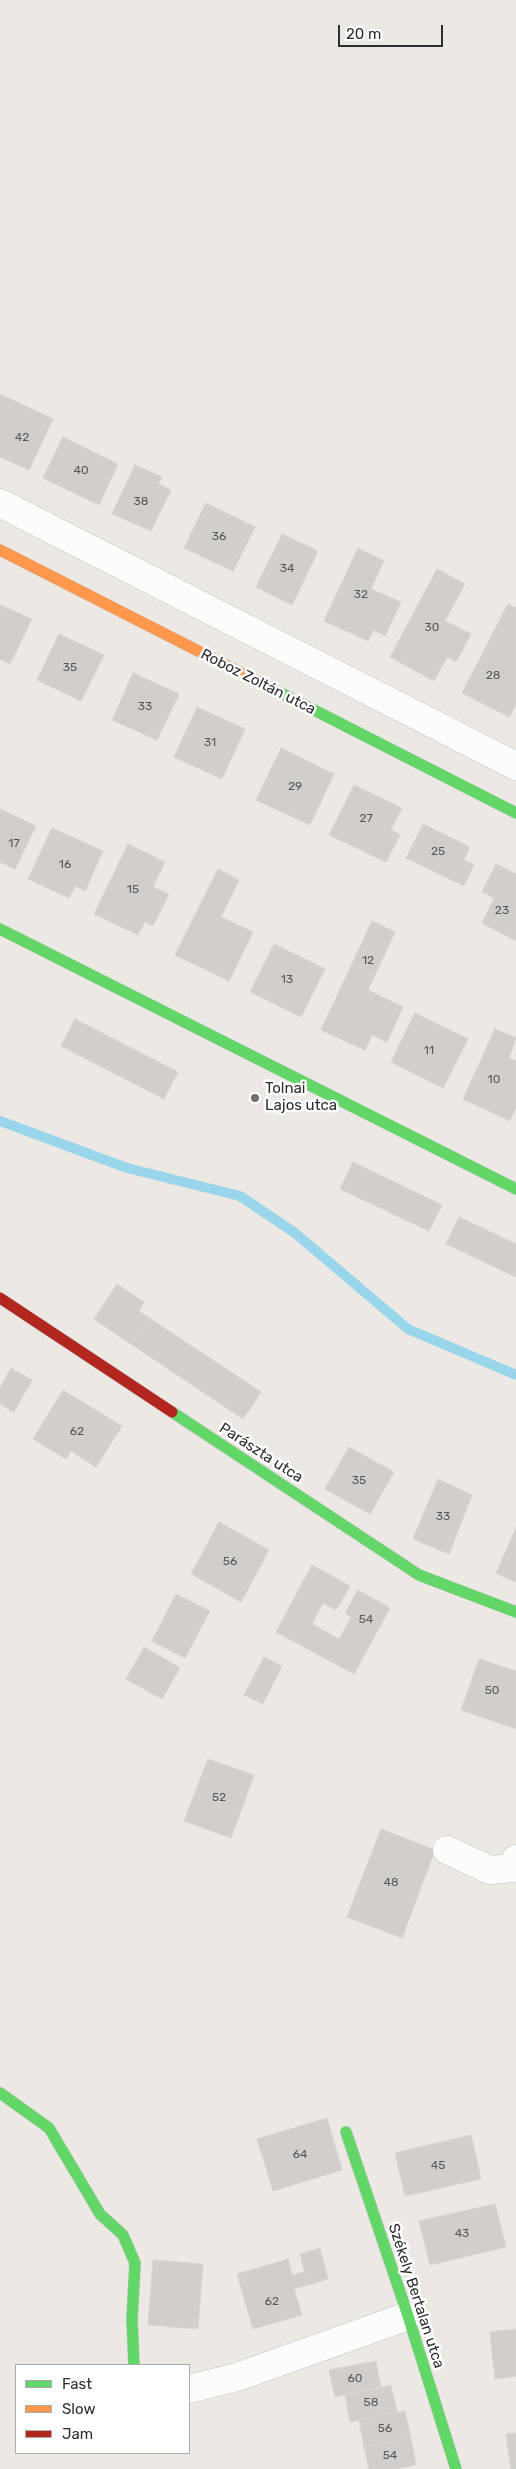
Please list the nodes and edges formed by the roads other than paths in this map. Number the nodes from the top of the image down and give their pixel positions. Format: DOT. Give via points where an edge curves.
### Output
graph roads {
  1 [pos="0,503"];
  2 [pos="0,550"];
  3 [pos="516,766"];
  4 [pos="516,813"];
  5 [pos="0,929"];
  6 [pos="516,1189"];
  7 [pos="0,1298"];
  8 [pos="516,1612"];
  9 [pos="447,1850"];
  10 [pos="516,1859"];
  11 [pos="0,2093"];
  12 [pos="346,2132"];
  13 [pos="408,2316"];
  14 [pos="134,2364"];
  15 [pos="190,2389"];
  16 [pos="456,2469"];
  1 -- 3 [label="street"];
  2 -- 4 [label="street, Roboz Zoltán utca"];
  5 -- 6 [label="street"];
  7 -- 8 [label="street, Parászta utca" via="419,1575"];
  9 -- 10 [label="street" via="490,1870 512,1868"];
  11 -- 14 [label="street" via="50,2128 100,2214 123,2235 135,2263"];
  12 -- 13 [label="street, Székely Bertalan utca"];
  13 -- 15 [label="street" via="237,2377"];
  13 -- 16 [label="street, Székely Bertalan utca"];
}
